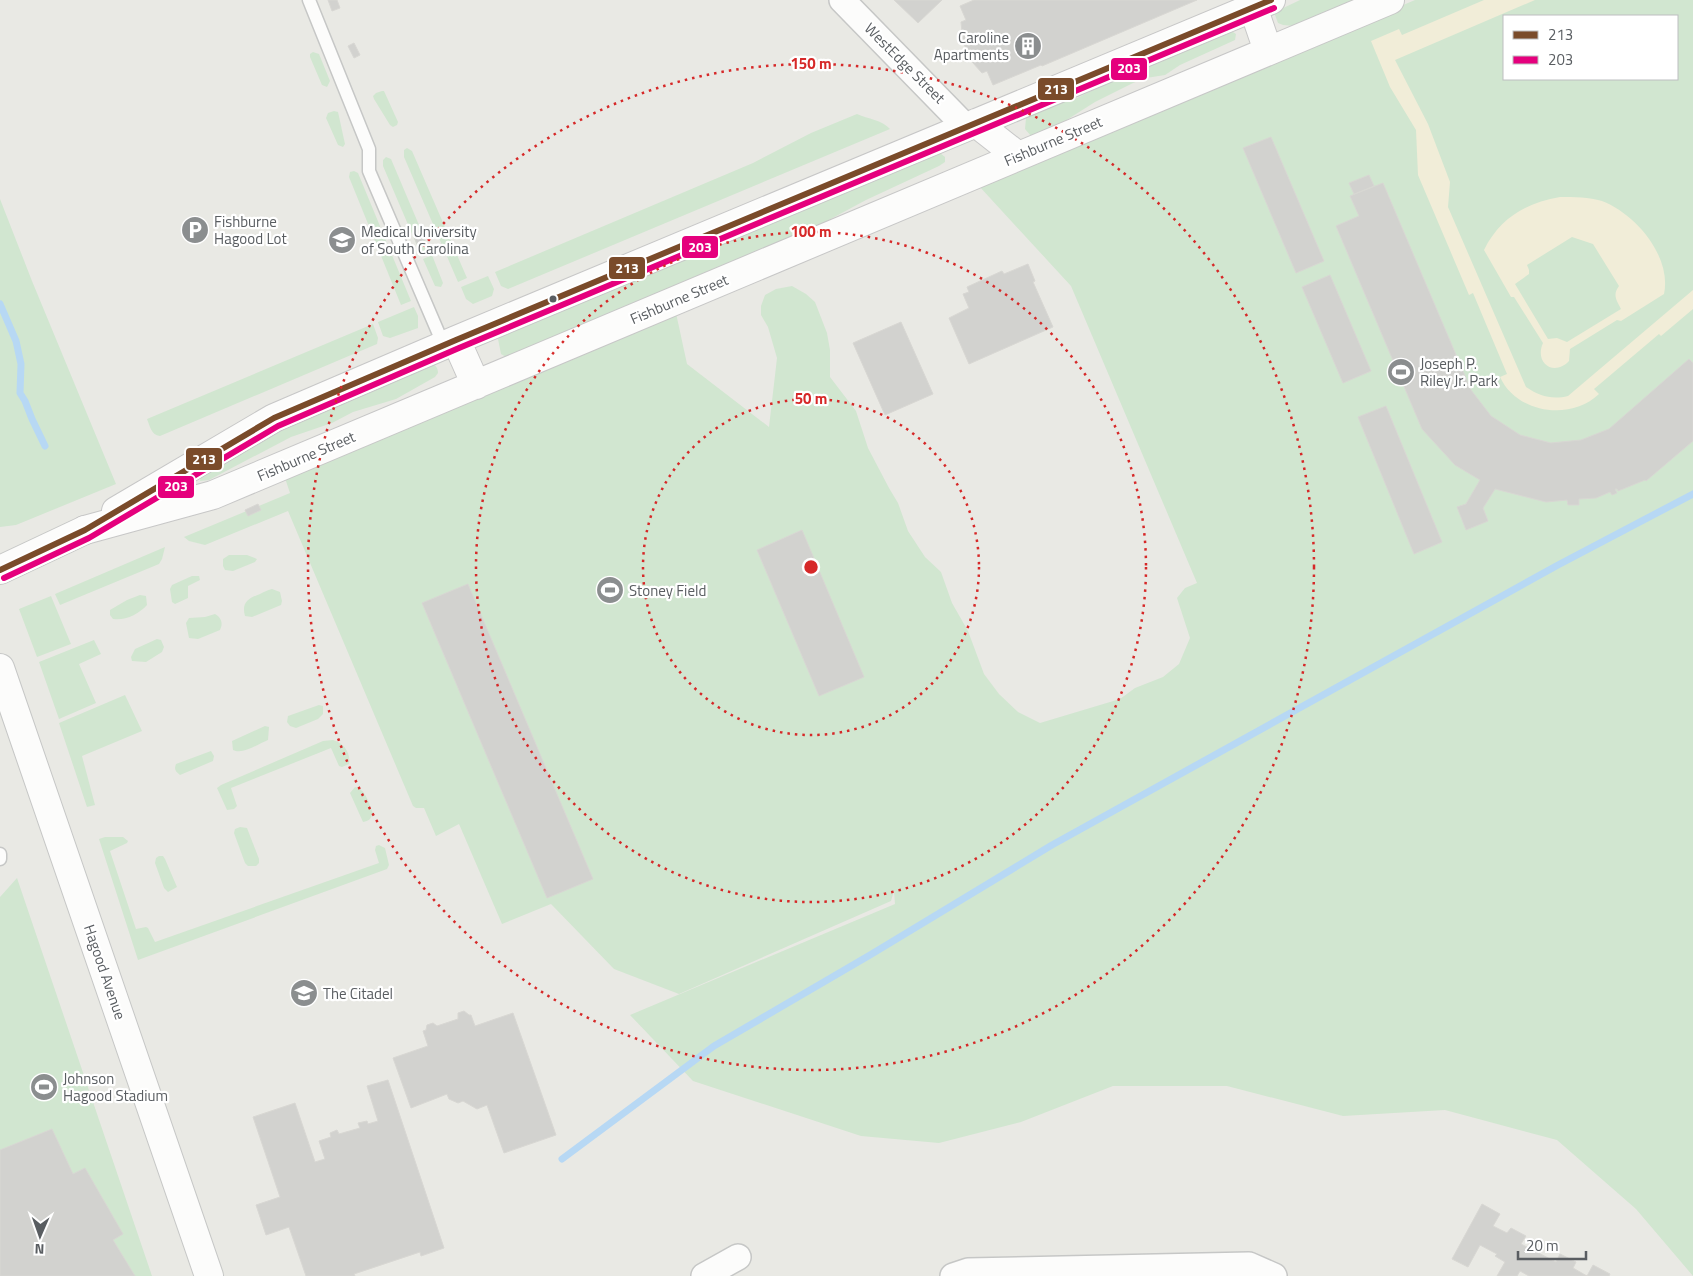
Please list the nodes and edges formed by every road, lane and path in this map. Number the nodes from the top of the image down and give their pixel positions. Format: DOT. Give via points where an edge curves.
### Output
graph roads {
  1 [pos="309,0"];
  2 [pos="842,0"];
  3 [pos="1390,0"];
  4 [pos="1262,4"];
  5 [pos="1268,51"];
  6 [pos="971,125"];
  7 [pos="1018,156"];
  8 [pos="450,343"];
  9 [pos="476,385"];
  10 [pos="85,530"];
  11 [pos="0,570"];
  12 [pos="0,668"];
  13 [pos="0,854"];
  14 [pos="0,859"];
  15 [pos="738,1257"];
  16 [pos="1168,1271"];
  17 [pos="210,1276"];
  18 [pos="704,1276"];
  19 [pos="954,1276"];
  20 [pos="1274,1276"];
  1 -- 8 [label="lane" via="369,149 369,171"];
  2 -- 6 [label="street, WestEdge Street"];
  3 -- 5 [label="main road, Fishburne Street"];
  4 -- 5 [label="main road"];
  4 -- 6 [label="main road, Fishburne Street"];
  5 -- 7 [label="main road, Fishburne Street"];
  6 -- 7 [label="main road"];
  6 -- 8 [label="main road, Fishburne Street"];
  7 -- 9 [label="main road, Fishburne Street"];
  8 -- 9 [label="main road"];
  8 -- 10 [label="main road, Fishburne Street" via="274,418"];
  9 -- 10 [label="main road, Fishburne Street" via="214,495"];
  10 -- 11 [label="main road, Fishburne Street"];
  12 -- 17 [label="main road, Hagood Avenue"];
  13 -- 14 [label="lane"];
  15 -- 18 [label="street"];
  16 -- 19 [label="street" via="968,1271"];
  16 -- 20 [label="street" via="1249,1265"];
}
